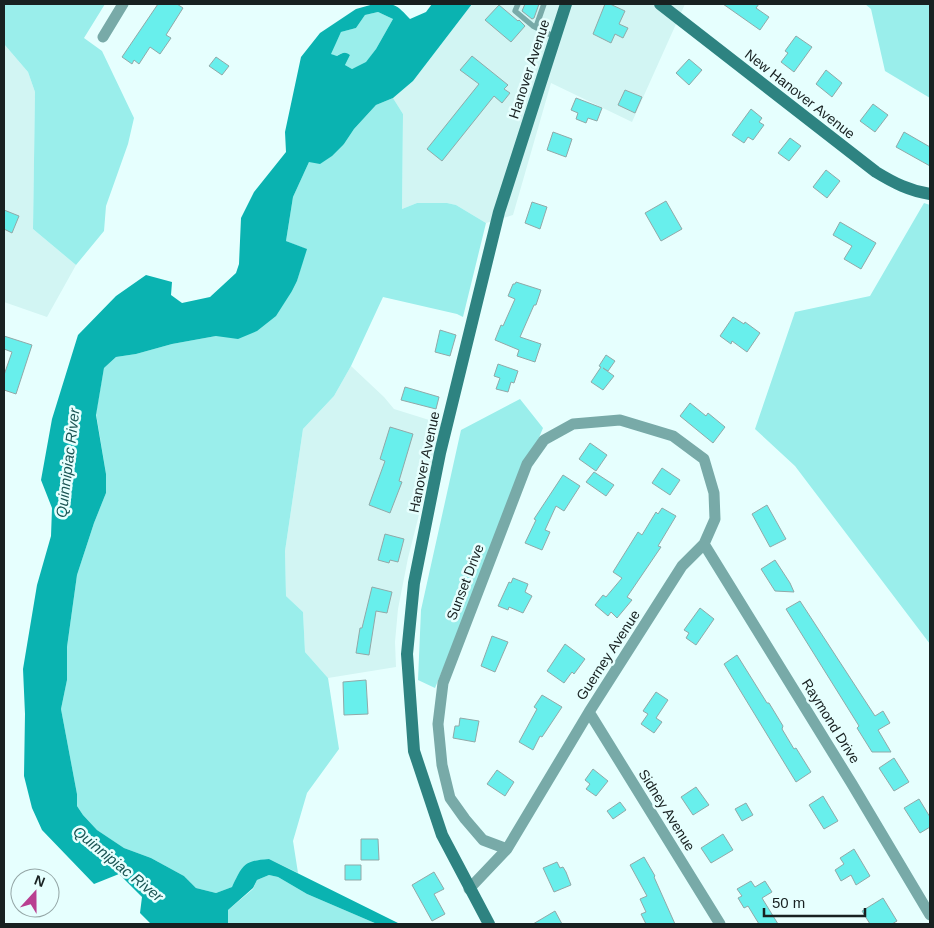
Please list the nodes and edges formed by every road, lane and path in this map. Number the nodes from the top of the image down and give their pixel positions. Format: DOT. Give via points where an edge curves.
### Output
graph roads {
  1 [pos="123,4"];
  2 [pos="518,4"];
  3 [pos="544,4"];
  4 [pos="566,4"];
  5 [pos="660,4"];
  6 [pos="536,27"];
  7 [pos="103,37"];
  8 [pos="555,37"];
  9 [pos="930,194"];
  10 [pos="673,436"];
  11 [pos="704,544"];
  12 [pos="589,712"];
  13 [pos="507,849"];
  14 [pos="469,889"];
  15 [pos="930,915"];
  16 [pos="489,924"];
  17 [pos="720,924"];
  1 -- 7 [label="street"];
  2 -- 6 [label="lane" via="515,11"];
  3 -- 6 [label="lane"];
  4 -- 8 [label="main road, Hanover Avenue"];
  5 -- 9 [label="main road, New Hanover Avenue" via="876,172 903,187"];
  6 -- 8 [label="lane"];
  8 -- 14 [label="main road, Hanover Avenue" via="499,212 440,452 414,583 407,654 414,751 442,835"];
  10 -- 11 [label="street, Guerney Avenue" via="704,460 714,493 715,519"];
  10 -- 13 [label="street, Sunset Drive" via="620,420 573,424 544,440 528,464 443,683 438,724 442,765 450,798 483,840"];
  11 -- 12 [label="street, Guerney Avenue" via="682,566"];
  11 -- 15 [label="street, Raymond Drive"];
  12 -- 13 [label="street, Guerney Avenue"];
  12 -- 17 [label="street, Sidney Avenue"];
  13 -- 14 [label="street, Guerney Avenue"];
  14 -- 16 [label="main road, Hanover Avenue"];
}
